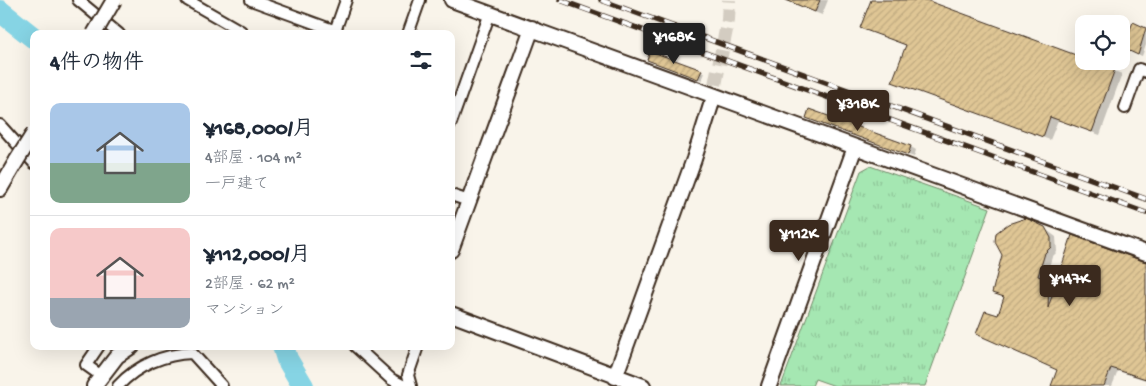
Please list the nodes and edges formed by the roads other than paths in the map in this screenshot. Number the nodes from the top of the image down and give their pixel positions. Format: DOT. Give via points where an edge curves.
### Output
graph roads {
  1 [pos="78,0"];
  2 [pos="114,0"];
  3 [pos="187,0"];
  4 [pos="251,0"];
  5 [pos="346,0"];
  6 [pos="420,0"];
  7 [pos="452,0"];
  8 [pos="490,13"];
  9 [pos="532,28"];
  10 [pos="96,30"];
  11 [pos="114,30"];
  12 [pos="239,30"];
  13 [pos="330,30"];
  14 [pos="336,30"];
  15 [pos="409,30"];
  16 [pos="1146,72"];
  17 [pos="710,105"];
  18 [pos="1125,108"];
  19 [pos="455,112"];
  20 [pos="0,125"];
  21 [pos="30,139"];
  22 [pos="855,147"];
  23 [pos="30,159"];
  24 [pos="0,189"];
  25 [pos="455,196"];
  26 [pos="469,201"];
  27 [pos="455,239"];
  28 [pos="1146,253"];
  29 [pos="455,316"];
  30 [pos="96,350"];
  31 [pos="126,350"];
  32 [pos="359,350"];
  33 [pos="417,350"];
  34 [pos="615,376"];
  35 [pos="97,381"];
  36 [pos="118,386"];
  37 [pos="222,386"];
  38 [pos="404,386"];
  39 [pos="411,386"];
  40 [pos="643,386"];
  41 [pos="769,386"];
  1 -- 11 [label="street"];
  2 -- 10 [label="street, bridge"];
  3 -- 12 [label="street"];
  4 -- 13 [label="street"];
  5 -- 14 [label="street"];
  6 -- 15 [label="street"];
  7 -- 8 [label="street"];
  8 -- 9 [label="street"];
  8 -- 19 [label="street"];
  9 -- 22 [label="street"];
  9 -- 26 [label="street"];
  16 -- 18 [label="street" via="1139,69"];
  17 -- 34 [label="street" via="694,159"];
  20 -- 23 [label="street"];
  21 -- 24 [label="street, bridge"];
  22 -- 28 [label="street"];
  22 -- 41 [label="street"];
  25 -- 26 [label="street"];
  26 -- 27 [label="street"];
  29 -- 34 [label="street"];
  30 -- 35 [label="street" via="86,365"];
  31 -- 35 [label="street"];
  32 -- 38 [label="street" via="391,379"];
  33 -- 39 [label="street" via="408,375"];
  34 -- 40 [label="street"];
  36 -- 37 [label="street" via="158,359 192,353"];
}
